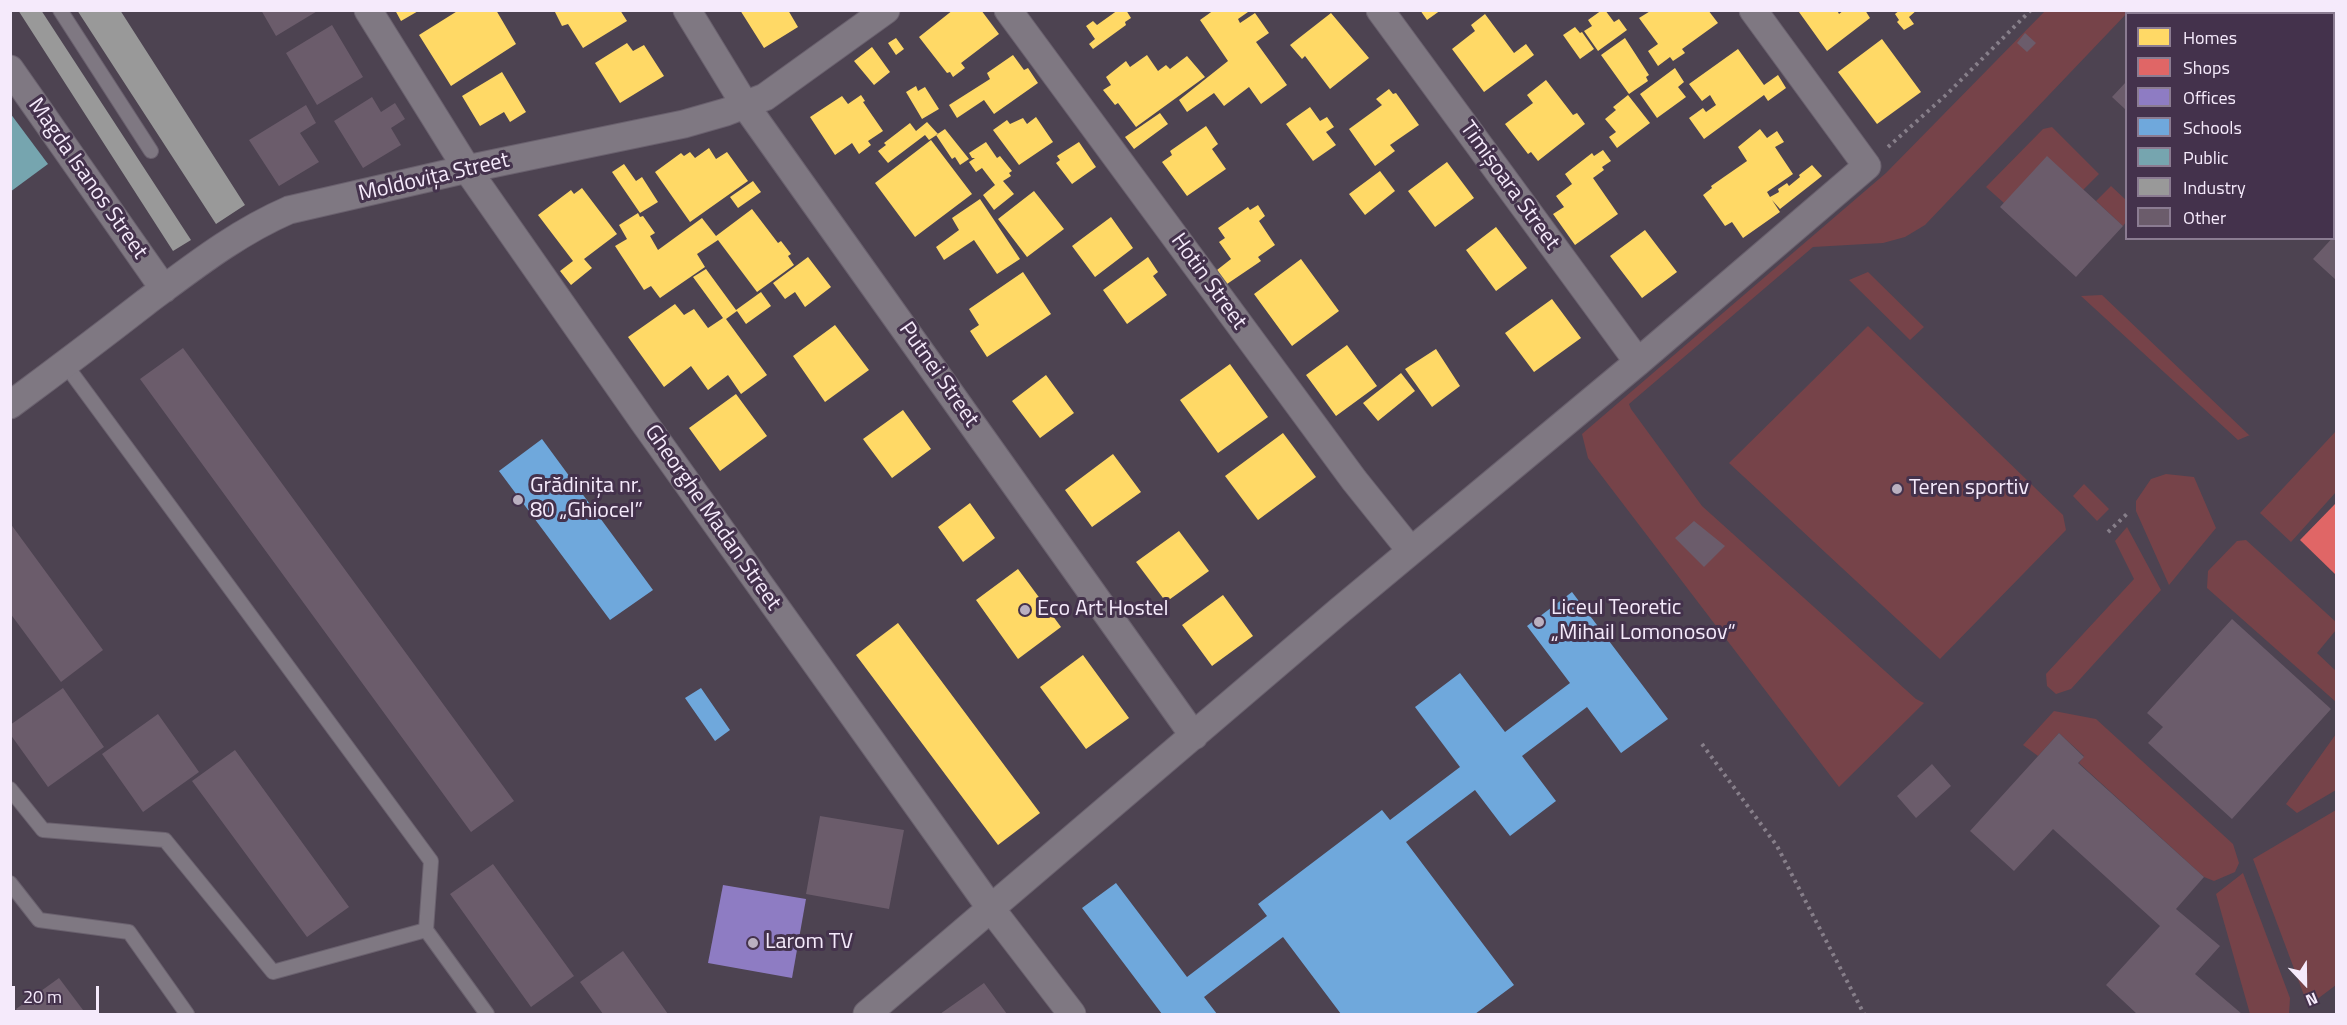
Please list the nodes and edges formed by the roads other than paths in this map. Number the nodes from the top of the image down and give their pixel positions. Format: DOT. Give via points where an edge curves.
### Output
graph roads {
  1 [pos="60,10"];
  2 [pos="368,10"];
  3 [pos="687,10"];
  4 [pos="886,10"];
  5 [pos="1008,10"];
  6 [pos="1380,10"];
  7 [pos="1754,10"];
  8 [pos="10,69"];
  9 [pos="745,105"];
  10 [pos="151,151"];
  11 [pos="467,170"];
  12 [pos="164,289"];
  13 [pos="1638,362"];
  14 [pos="65,364"];
  15 [pos="10,405"];
  16 [pos="1411,551"];
  17 [pos="1194,736"];
  18 [pos="10,789"];
  19 [pos="10,883"];
  20 [pos="992,910"];
  21 [pos="426,930"];
  22 [pos="187,1014"];
  23 [pos="486,1014"];
  24 [pos="867,1014"];
  25 [pos="1072,1014"];
  1 -- 10 [label="lane"];
  2 -- 11 [label="street, Gheorghe Madan Street"];
  3 -- 9 [label="street, Putnei Street"];
  4 -- 9 [label="street, Moldovița Street" via="765,97"];
  5 -- 16 [label="street, Hotin Street" via="1354,480"];
  6 -- 13 [label="street, Timișoara Street"];
  7 -- 13 [label="street" via="1867,166"];
  8 -- 12 [label="street, Magda Isanos Street"];
  9 -- 11 [label="street, Moldovița Street" via="684,124"];
  9 -- 17 [label="street, Putnei Street"];
  11 -- 12 [label="street, Moldovița Street" via="289,210 240,234"];
  11 -- 20 [label="street, Gheorghe Madan Street"];
  12 -- 14 [label="street, Moldovița Street"];
  13 -- 16 [label="street"];
  14 -- 15 [label="street, Moldovița Street"];
  14 -- 21 [label="lane" via="431,861"];
  16 -- 17 [label="street"];
  17 -- 20 [label="street"];
  18 -- 21 [label="lane" via="43,830 165,840 273,972"];
  19 -- 22 [label="lane" via="39,920 129,932"];
  20 -- 24 [label="street"];
  20 -- 25 [label="street, Gheorghe Madan Street"];
  21 -- 23 [label="lane"];
}
